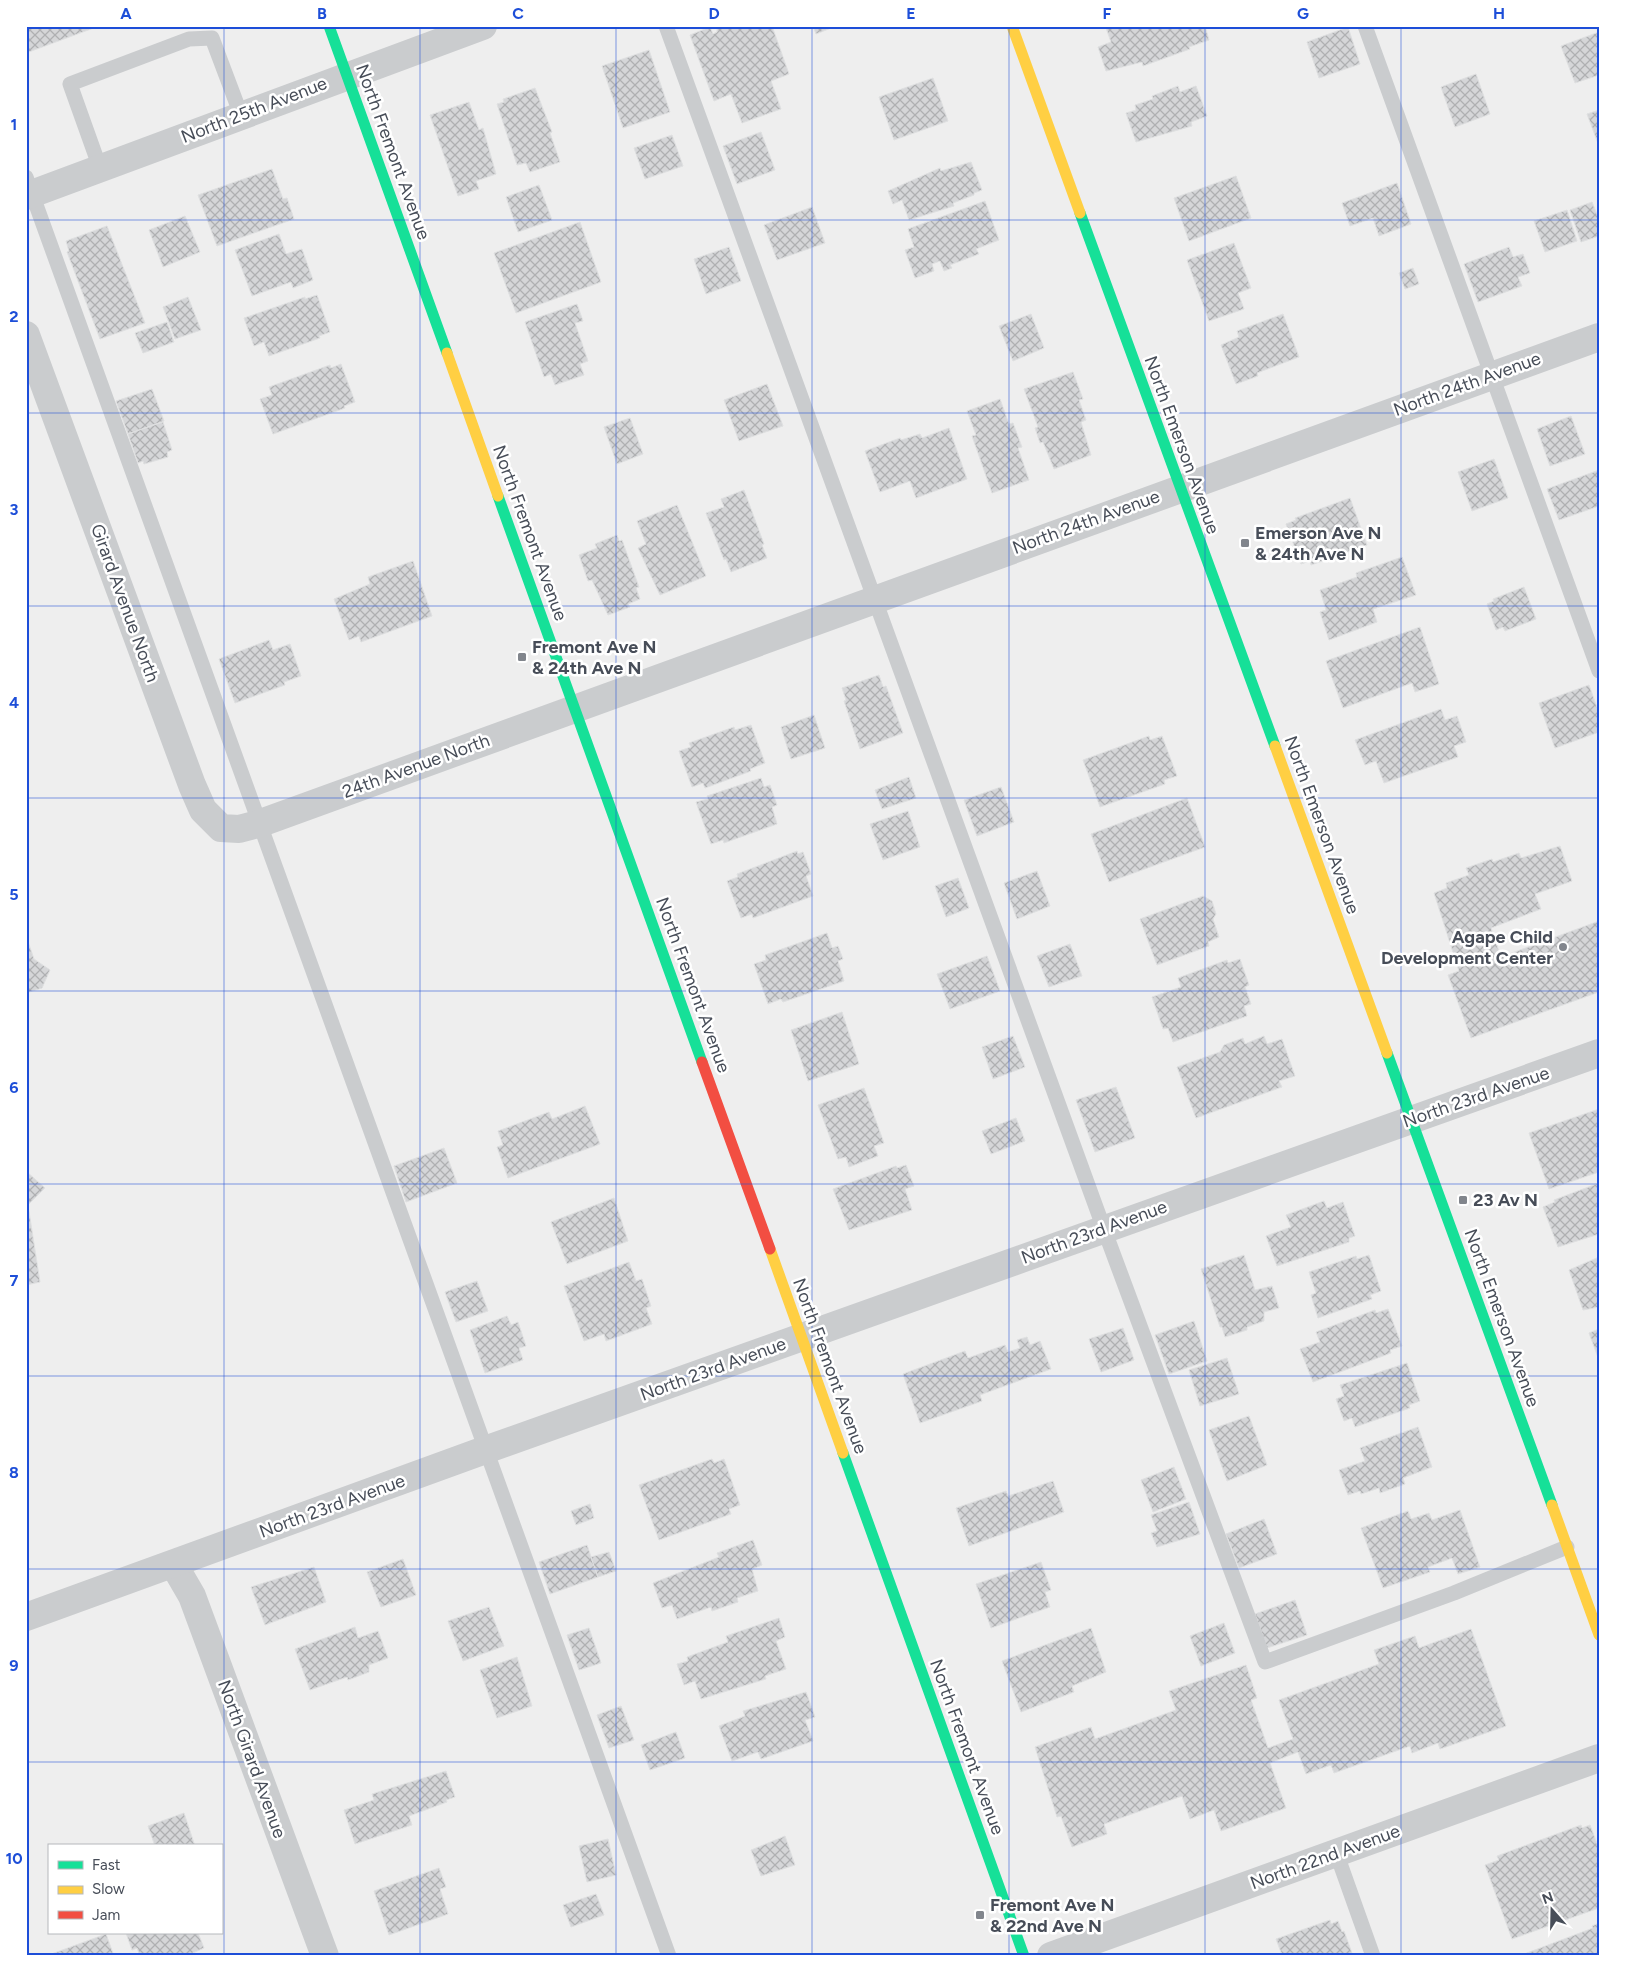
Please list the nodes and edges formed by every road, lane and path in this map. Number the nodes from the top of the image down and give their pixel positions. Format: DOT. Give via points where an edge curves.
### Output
graph roads {
  1 [pos="329,26"];
  2 [pos="483,26"];
  3 [pos="666,26"];
  4 [pos="1012,26"];
  5 [pos="1365,26"];
  6 [pos="347,75"];
  7 [pos="241,115"];
  8 [pos="100,168"];
  9 [pos="28,189"];
  10 [pos="26,335"];
  11 [pos="1599,337"];
  12 [pos="1490,375"];
  13 [pos="1178,488"];
  14 [pos="874,599"];
  15 [pos="1599,671"];
  16 [pos="574,708"];
  17 [pos="258,824"];
  18 [pos="1599,1053"];
  19 [pos="1412,1119"];
  20 [pos="1104,1229"];
  21 [pos="801,1338"];
  22 [pos="485,1450"];
  23 [pos="1567,1547"];
  24 [pos="174,1565"];
  25 [pos="26,1617"];
  26 [pos="1599,1635"];
  27 [pos="1599,1758"];
  28 [pos="1336,1852"];
  29 [pos="325,1956"];
  30 [pos="669,1956"];
  31 [pos="1024,1956"];
  32 [pos="1051,1956"];
  33 [pos="1372,1956"];
  1 -- 6 [label="street, North Fremont Avenue"];
  2 -- 6 [label="street, North 25th Avenue"];
  3 -- 14 [label="lane"];
  4 -- 13 [label="street, North Emerson Avenue"];
  5 -- 12 [label="lane"];
  6 -- 7 [label="street, North 25th Avenue"];
  6 -- 16 [label="street, North Fremont Avenue"];
  7 -- 8 [label="street, North 25th Avenue"];
  7 -- 8 [label="lane" via="212,38 189,39 79,80 70,84"];
  8 -- 9 [label="street, North 25th Avenue"];
  9 -- 17 [label="lane"];
  10 -- 17 [label="street, Girard Avenue North" via="203,810 221,828 239,829"];
  11 -- 12 [label="street, North 24th Avenue"];
  12 -- 13 [label="street, North 24th Avenue"];
  12 -- 15 [label="lane"];
  13 -- 14 [label="street, North 24th Avenue"];
  13 -- 19 [label="street, North Emerson Avenue"];
  14 -- 16 [label="street, North 24th Avenue"];
  14 -- 20 [label="lane"];
  16 -- 17 [label="street, 24th Avenue North"];
  16 -- 21 [label="street, North Fremont Avenue"];
  17 -- 22 [label="lane"];
  18 -- 19 [label="street, North 23rd Avenue"];
  19 -- 20 [label="street, North 23rd Avenue"];
  19 -- 23 [label="street, North Emerson Avenue"];
  20 -- 21 [label="street, North 23rd Avenue"];
  20 -- 23 [label="lane" via="1265,1662 1454,1593"];
  21 -- 22 [label="street, North 23rd Avenue"];
  21 -- 31 [label="street, North Fremont Avenue"];
  22 -- 24 [label="street, North 23rd Avenue"];
  22 -- 30 [label="lane"];
  23 -- 26 [label="street, North Emerson Avenue"];
  24 -- 25 [label="street, North 23rd Avenue"];
  24 -- 29 [label="street, North Girard Avenue" via="192,1596"];
  27 -- 28 [label="street, North 22nd Avenue"];
  28 -- 32 [label="street, North 22nd Avenue"];
  28 -- 33 [label="lane"];
}
